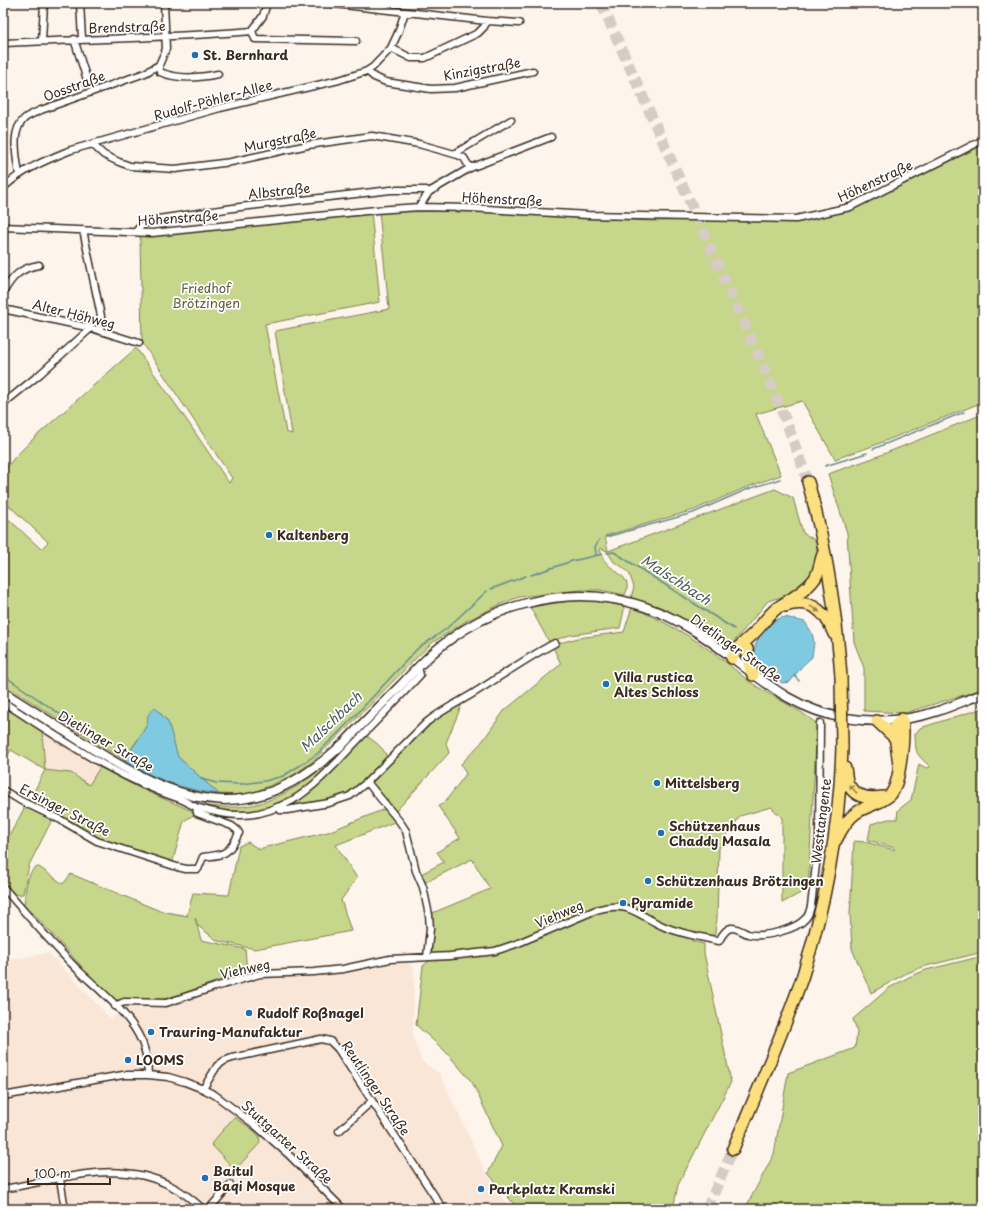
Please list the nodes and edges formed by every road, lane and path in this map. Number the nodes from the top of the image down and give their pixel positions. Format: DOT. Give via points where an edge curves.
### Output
graph roads {
  1 [pos="44,3"];
  2 [pos="80,3"];
  3 [pos="164,3"];
  4 [pos="267,3"];
  5 [pos="326,3"];
  6 [pos="405,12"];
  7 [pos="487,21"];
  8 [pos="519,23"];
  9 [pos="252,31"];
  10 [pos="166,37"];
  11 [pos="74,39"];
  12 [pos="82,39"];
  13 [pos="42,41"];
  14 [pos="356,41"];
  15 [pos="3,43"];
  16 [pos="391,48"];
  17 [pos="159,65"];
  18 [pos="367,71"];
  19 [pos="533,71"];
  20 [pos="218,74"];
  21 [pos="89,86"];
  22 [pos="511,120"];
  23 [pos="551,137"];
  24 [pos="983,140"];
  25 [pos="93,145"];
  26 [pos="454,154"];
  27 [pos="470,168"];
  28 [pos="19,174"];
  29 [pos="3,188"];
  30 [pos="429,192"];
  31 [pos="419,207"];
  32 [pos="3,227"];
  33 [pos="83,230"];
  34 [pos="136,232"];
  35 [pos="39,265"];
  36 [pos="3,293"];
  37 [pos="3,309"];
  38 [pos="91,328"];
  39 [pos="100,331"];
  40 [pos="139,343"];
  41 [pos="3,404"];
  42 [pos="808,482"];
  43 [pos="824,550"];
  44 [pos="778,608"];
  45 [pos="752,636"];
  46 [pos="555,643"];
  47 [pos="839,646"];
  48 [pos="747,649"];
  49 [pos="732,658"];
  50 [pos="418,667"];
  51 [pos="753,675"];
  52 [pos="3,692"];
  53 [pos="983,694"];
  54 [pos="3,702"];
  55 [pos="902,719"];
  56 [pos="877,721"];
  57 [pos="820,724"];
  58 [pos="895,738"];
  59 [pos="842,750"];
  60 [pos="899,765"];
  61 [pos="367,782"];
  62 [pos="3,790"];
  63 [pos="888,796"];
  64 [pos="196,807"];
  65 [pos="277,807"];
  66 [pos="238,833"];
  67 [pos="833,844"];
  68 [pos="3,888"];
  69 [pos="427,957"];
  70 [pos="115,1006"];
  71 [pos="148,1075"];
  72 [pos="203,1089"];
  73 [pos="3,1096"];
  74 [pos="372,1101"];
  75 [pos="339,1131"];
  76 [pos="733,1149"];
  77 [pos="60,1179"];
  78 [pos="230,1186"];
  79 [pos="3,1189"];
  80 [pos="65,1209"];
  81 [pos="203,1209"];
  82 [pos="209,1209"];
  83 [pos="343,1209"];
  84 [pos="443,1209"];
  1 -- 13 [label="street"];
  2 -- 12 [label="street"];
  3 -- 10 [label="street"];
  4 -- 9 [label="street" via="263,16"];
  5 -- 6 [label="street"];
  6 -- 7 [label="street"];
  6 -- 16 [label="street, Rudolf-Pöhler-Allee"];
  7 -- 8 [label="street"];
  7 -- 16 [label="street" via="478,33 424,58 411,58"];
  9 -- 10 [label="street, Brendstraße"];
  9 -- 14 [label="street" via="255,39"];
  10 -- 12 [label="street, Brendstraße"];
  10 -- 17 [label="street" via="166,49"];
  11 -- 12 [label="street, Brendstraße"];
  11 -- 13 [label="street, Brendstraße"];
  11 -- 21 [label="street"];
  13 -- 15 [label="street, Brendstraße"];
  16 -- 18 [label="street, Rudolf-Pöhler-Allee"];
  17 -- 20 [label="street" via="160,72 186,78"];
  17 -- 28 [label="street, Oosstraße" via="145,73 24,117 16,133"];
  18 -- 19 [label="street, Kinzigstraße" via="386,82 431,89 454,88"];
  18 -- 25 [label="street, Rudolf-Pöhler-Allee" via="220,108"];
  22 -- 26 [label="street"];
  23 -- 27 [label="street"];
  24 -- 31 [label="street, Höhenstraße" via="850,207 796,219 588,215"];
  25 -- 26 [label="street, Murgstraße" via="104,155 124,164 175,169 230,162 308,145 372,136 419,144"];
  25 -- 28 [label="street, Rudolf-Pöhler-Allee" via="48,159"];
  26 -- 27 [label="street, Murgstraße" via="464,158"];
  27 -- 30 [label="street"];
  28 -- 29 [label="street, Rudolf-Pöhler-Allee"];
  30 -- 31 [label="street"];
  30 -- 34 [label="street, Albstraße" via="391,190 240,206 158,218 147,222"];
  31 -- 34 [label="street, Höhenstraße" via="152,233"];
  32 -- 33 [label="street, Höhenstraße"];
  33 -- 34 [label="street, Höhenstraße"];
  33 -- 39 [label="street" via="101,316"];
  35 -- 36 [label="street" via="20,271"];
  37 -- 38 [label="street, Alter Höhweg"];
  38 -- 39 [label="street, Alter Höhweg"];
  38 -- 41 [label="street"];
  39 -- 40 [label="street, Alter Höhweg"];
  42 -- 43 [label="highway, Westtangente"];
  43 -- 44 [label="highway" via="820,568 812,582"];
  43 -- 47 [label="highway, Westtangente" via="832,588"];
  44 -- 45 [label="highway"];
  44 -- 47 [label="highway, one-way" via="795,603 812,606 826,616"];
  45 -- 48 [label="highway"];
  45 -- 49 [label="highway" via="736,648"];
  46 -- 61 [label="street, Dietlinger Straße" via="438,713"];
  47 -- 59 [label="highway, Westtangente, bridge"];
  48 -- 49 [label="highway" via="739,657"];
  48 -- 51 [label="highway"];
  49 -- 50 [label="main road, Dietlinger Straße" via="698,634 661,614 630,602 580,596 548,599 499,612 448,640"];
  49 -- 51 [label="main road, Dietlinger Straße"];
  50 -- 52 [label="main road, Dietlinger Straße" via="339,748 306,774 273,791 230,800 203,799 152,782 119,766"];
  50 -- 65 [label="street, Dietlinger Straße" via="420,676 321,778 292,800"];
  51 -- 56 [label="main road, Dietlinger Straße" via="786,697 825,713"];
  53 -- 55 [label="main road, Dietlinger Straße" via="938,711"];
  54 -- 64 [label="street, Dietlinger Straße" via="120,774"];
  55 -- 56 [label="main road, Dietlinger Straße"];
  55 -- 58 [label="highway" via="894,728"];
  55 -- 60 [label="highway" via="904,729"];
  56 -- 58 [label="highway"];
  57 -- 69 [label="street, Viehweg" via="819,840 811,906 807,917 796,926 762,935 748,934 730,928 719,941 664,927 630,909 608,906 496,951"];
  58 -- 60 [label="highway"];
  63 -- 59 [label="highway, one-way" via="870,799 855,793 847,780"];
  59 -- 67 [label="highway, Westtangente"];
  60 -- 63 [label="highway" via="898,780"];
  61 -- 65 [label="street, Dietlinger Straße" via="350,796 334,802 287,810 280,810"];
  61 -- 69 [label="street" via="406,831 429,915"];
  62 -- 66 [label="street, Ersinger Straße" via="97,841 186,869 199,868 203,857 223,854 231,847"];
  63 -- 67 [label="highway" via="852,816"];
  64 -- 65 [label="street, Dietlinger Straße" via="239,815 261,813"];
  64 -- 66 [label="street, Dietlinger Straße" via="197,813 232,826"];
  67 -- 76 [label="highway, Westtangente" via="818,922 791,1008"];
  68 -- 70 [label="street" via="62,954"];
  69 -- 70 [label="street, Viehweg" via="390,959 314,972 260,974 166,1003 124,1002"];
  70 -- 71 [label="street" via="138,1034 146,1053"];
  71 -- 72 [label="street, Stuttgarter Straße" via="172,1078"];
  71 -- 73 [label="street, Stuttgarter Straße" via="110,1077"];
  72 -- 74 [label="street, Reutlinger Straße" via="213,1070 224,1061 315,1040 327,1040 336,1046"];
  72 -- 83 [label="street, Stuttgarter Straße" via="229,1104 255,1125"];
  74 -- 75 [label="street"];
  74 -- 84 [label="street, Reutlinger Straße"];
  77 -- 79 [label="street"];
  77 -- 80 [label="street"];
  77 -- 81 [label="street" via="121,1171 144,1175 174,1187"];
  78 -- 82 [label="street"];
}
